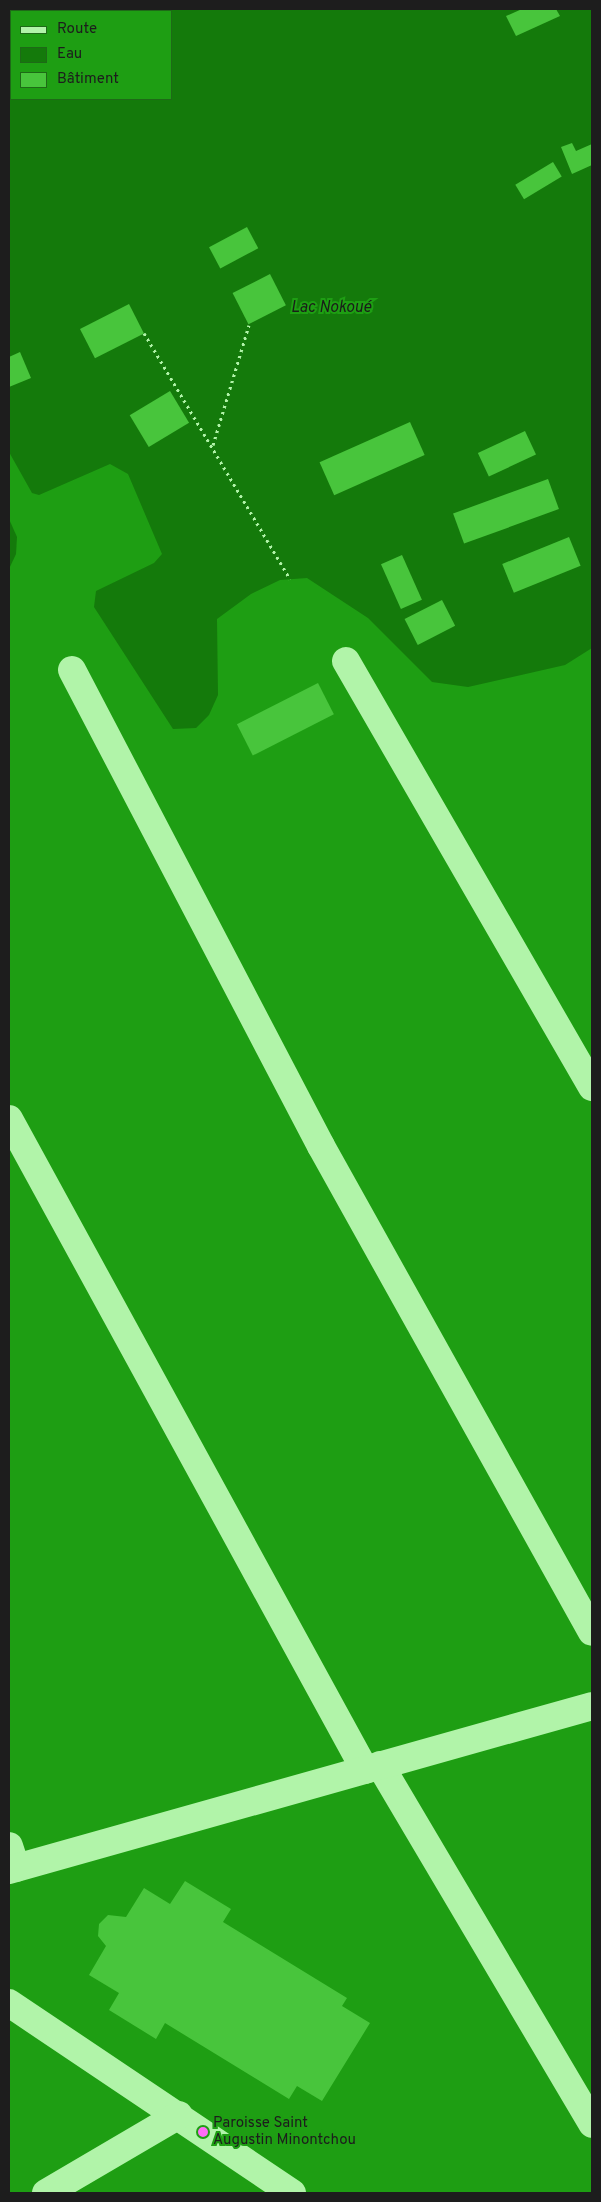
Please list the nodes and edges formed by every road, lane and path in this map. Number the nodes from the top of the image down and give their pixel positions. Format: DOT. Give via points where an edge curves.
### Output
graph roads {
  1 [pos="249,325"];
  2 [pos="144,333"];
  3 [pos="212,446"];
  4 [pos="290,579"];
  5 [pos="346,661"];
  6 [pos="72,670"];
  7 [pos="592,1087"];
  8 [pos="9,1119"];
  9 [pos="592,1632"];
  10 [pos="592,1706"];
  11 [pos="373,1768"];
  12 [pos="11,1861"];
  13 [pos="9,2003"];
  14 [pos="179,2115"];
  15 [pos="592,2124"];
  16 [pos="46,2193"];
  17 [pos="292,2193"];
  1 -- 3 [label="path"];
  2 -- 3 [label="path"];
  3 -- 4 [label="path"];
  5 -- 7 [label="street"];
  6 -- 9 [label="street" via="321,1146"];
  8 -- 11 [label="street"];
  10 -- 11 [label="street"];
  11 -- 12 [label="street"];
  11 -- 15 [label="street"];
  13 -- 14 [label="street"];
  14 -- 16 [label="street"];
  14 -- 17 [label="street"];
}
